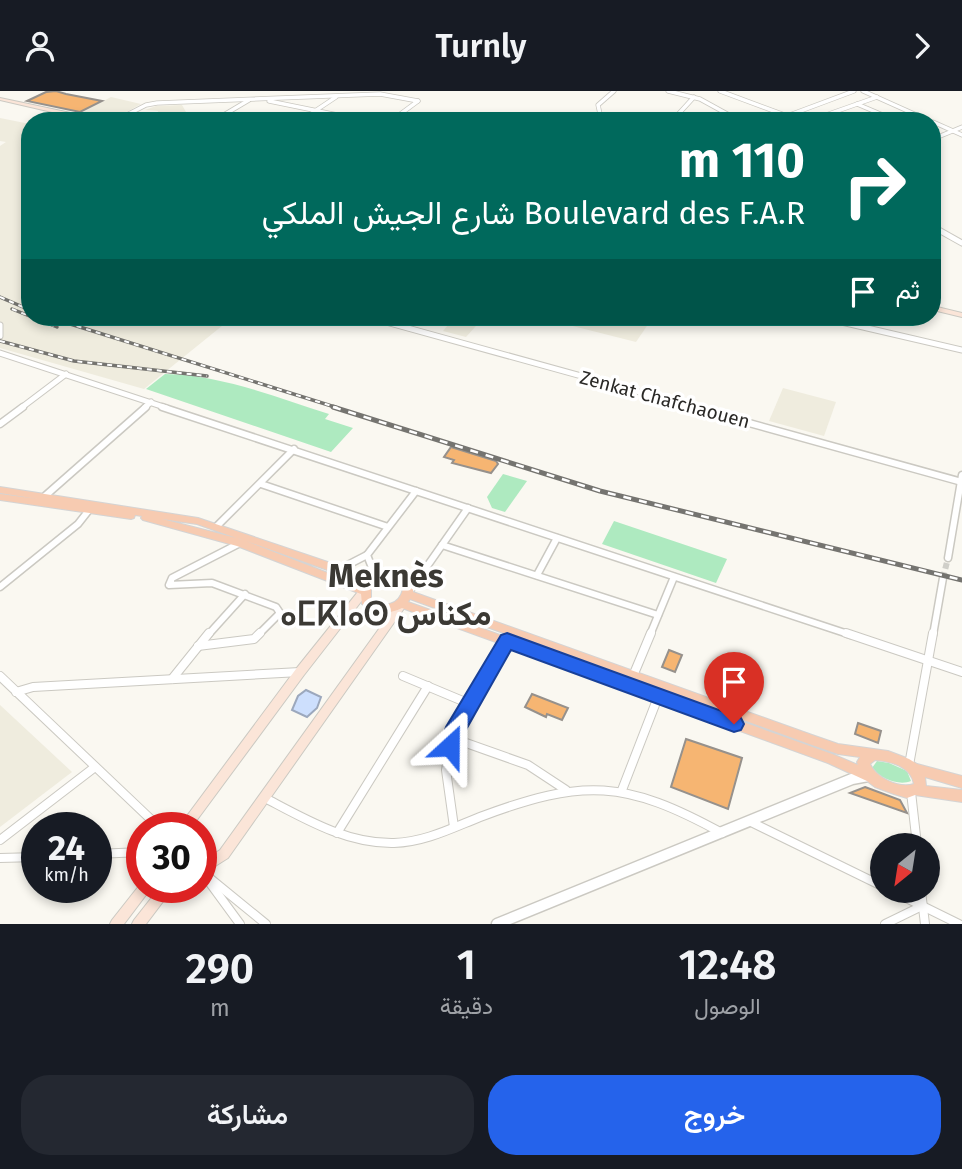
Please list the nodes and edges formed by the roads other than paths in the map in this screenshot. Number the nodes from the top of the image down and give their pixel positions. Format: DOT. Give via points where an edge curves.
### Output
graph roads {
  1 [pos="205,91"];
  2 [pos="282,91"];
  3 [pos="614,91"];
  4 [pos="668,91"];
  5 [pos="720,91"];
  6 [pos="854,91"];
  7 [pos="863,91"];
  8 [pos="338,96"];
  9 [pos="694,97"];
  10 [pos="877,97"];
  11 [pos="281,98"];
  12 [pos="0,99"];
  13 [pos="258,99"];
  14 [pos="251,100"];
  15 [pos="202,101"];
  16 [pos="857,104"];
  17 [pos="315,110"];
  18 [pos="769,111"];
  19 [pos="795,111"];
  20 [pos="58,112"];
  21 [pos="134,112"];
  22 [pos="229,112"];
  23 [pos="312,112"];
  24 [pos="324,112"];
  25 [pos="403,112"];
  26 [pos="600,112"];
  27 [pos="680,112"];
  28 [pos="723,112"];
  29 [pos="773,112"];
  30 [pos="834,112"];
  31 [pos="876,112"];
  32 [pos="911,112"];
  33 [pos="941,126"];
  34 [pos="962,127"];
  35 [pos="952,131"];
  36 [pos="962,135"];
  37 [pos="941,136"];
  38 [pos="941,231"];
  39 [pos="962,243"];
  40 [pos="941,310"];
  41 [pos="962,315"];
  42 [pos="0,325"];
  43 [pos="401,326"];
  44 [pos="859,326"];
  45 [pos="0,336"];
  46 [pos="962,350"];
  47 [pos="0,353"];
  48 [pos="66,374"];
  49 [pos="151,402"];
  50 [pos="0,424"];
  51 [pos="294,449"];
  52 [pos="962,479"];
  53 [pos="261,484"];
  54 [pos="0,490"];
  55 [pos="416,491"];
  56 [pos="45,496"];
  57 [pos="0,497"];
  58 [pos="468,508"];
  59 [pos="89,510"];
  60 [pos="217,526"];
  61 [pos="388,527"];
  62 [pos="557,538"];
  63 [pos="240,543"];
  64 [pos="443,545"];
  65 [pos="367,555"];
  66 [pos="947,558"];
  67 [pos="338,570"];
  68 [pos="537,575"];
  69 [pos="674,577"];
  70 [pos="943,578"];
  71 [pos="371,583"];
  72 [pos="0,587"];
  73 [pos="245,594"];
  74 [pos="405,599"];
  75 [pos="658,615"];
  76 [pos="507,641"];
  77 [pos="198,646"];
  78 [pos="929,661"];
  79 [pos="300,671"];
  80 [pos="962,672"];
  81 [pos="0,676"];
  82 [pos="403,676"];
  83 [pos="633,676"];
  84 [pos="172,679"];
  85 [pos="428,686"];
  86 [pos="16,692"];
  87 [pos="658,697"];
  88 [pos="470,704"];
  89 [pos="452,738"];
  90 [pos="873,754"];
  91 [pos="95,767"];
  92 [pos="911,767"];
  93 [pos="868,776"];
  94 [pos="962,782"];
  95 [pos="622,789"];
  96 [pos="566,790"];
  97 [pos="914,791"];
  98 [pos="962,796"];
  99 [pos="265,798"];
  100 [pos="143,812"];
  101 [pos="196,812"];
  102 [pos="751,822"];
  103 [pos="454,827"];
  104 [pos="337,833"];
  105 [pos="722,833"];
  106 [pos="916,833"];
  107 [pos="0,840"];
  108 [pos="21,857"];
  109 [pos="0,858"];
  110 [pos="217,859"];
  111 [pos="870,880"];
  112 [pos="217,884"];
  113 [pos="217,893"];
  114 [pos="132,903"];
  115 [pos="155,903"];
  116 [pos="916,903"];
  117 [pos="922,903"];
  118 [pos="922,906"];
  119 [pos="501,923"];
  120 [pos="116,924"];
  121 [pos="138,924"];
  122 [pos="240,924"];
  123 [pos="266,924"];
  124 [pos="885,924"];
  125 [pos="925,924"];
  126 [pos="959,924"];
  1 -- 15 [label="street"];
  2 -- 11 [label="street"];
  3 -- 26 [label="street" via="598,105"];
  4 -- 9 [label="street"];
  5 -- 18 [label="street"];
  6 -- 19 [label="street"];
  7 -- 10 [label="street"];
  8 -- 11 [label="street"];
  8 -- 17 [label="street"];
  8 -- 25 [label="street" via="388,94 418,101"];
  9 -- 27 [label="street"];
  9 -- 28 [label="street"];
  10 -- 16 [label="street"];
  10 -- 32 [label="street"];
  11 -- 13 [label="street"];
  12 -- 20 [label="main road"];
  13 -- 14 [label="street"];
  13 -- 17 [label="street"];
  14 -- 15 [label="street"];
  14 -- 22 [label="street"];
  15 -- 21 [label="street" via="150,104"];
  16 -- 30 [label="street"];
  16 -- 31 [label="street"];
  17 -- 23 [label="street"];
  17 -- 24 [label="street"];
  18 -- 19 [label="street"];
  18 -- 29 [label="street"];
  33 -- 35 [label="street"];
  34 -- 35 [label="street"];
  35 -- 36 [label="street"];
  35 -- 37 [label="street"];
  38 -- 39 [label="street"];
  40 -- 41 [label="main road"];
  42 -- 45 [label="street"];
  43 -- 52 [label="street, Zenkat Chafchaouen"];
  44 -- 46 [label="street"];
  47 -- 48 [label="street"];
  48 -- 49 [label="street"];
  48 -- 50 [label="street"];
  49 -- 51 [label="street"];
  49 -- 56 [label="street"];
  51 -- 53 [label="street"];
  51 -- 55 [label="street"];
  52 -- 66 [label="street"];
  53 -- 60 [label="street"];
  53 -- 61 [label="street"];
  54 -- 56 [label="main road"];
  55 -- 58 [label="street"];
  55 -- 61 [label="street"];
  56 -- 60 [label="main road"];
  57 -- 59 [label="main road"];
  58 -- 62 [label="street"];
  58 -- 64 [label="street"];
  59 -- 63 [label="main road" via="155,519"];
  59 -- 72 [label="street"];
  60 -- 67 [label="main road"];
  61 -- 65 [label="street"];
  62 -- 68 [label="street"];
  62 -- 69 [label="street"];
  63 -- 71 [label="main road"];
  63 -- 73 [label="street" via="169,584 206,582"];
  64 -- 68 [label="street"];
  64 -- 74 [label="street"];
  65 -- 67 [label="street"];
  65 -- 71 [label="street"];
  67 -- 71 [label="main road"];
  68 -- 75 [label="street"];
  69 -- 75 [label="street"];
  69 -- 78 [label="street"];
  70 -- 78 [label="street"];
  71 -- 74 [label="main road" via="389,576 401,580 408,589"];
  71 -- 74 [label="main road" via="366,601 376,608 389,609"];
  71 -- 79 [label="main road"];
  73 -- 77 [label="street"];
  73 -- 77 [label="street" via="280,613 254,639"];
  74 -- 76 [label="main road"];
  74 -- 83 [label="main road"];
  74 -- 99 [label="main road"];
  75 -- 83 [label="street"];
  76 -- 87 [label="main road"];
  76 -- 88 [label="street"];
  77 -- 84 [label="street"];
  78 -- 80 [label="street"];
  78 -- 92 [label="street"];
  79 -- 84 [label="street"];
  79 -- 101 [label="main road"];
  81 -- 86 [label="street"];
  82 -- 85 [label="street"];
  83 -- 90 [label="main road" via="838,749"];
  84 -- 86 [label="street" via="33,687"];
  85 -- 88 [label="street"];
  85 -- 104 [label="street"];
  86 -- 91 [label="street"];
  87 -- 93 [label="main road"];
  87 -- 95 [label="street"];
  88 -- 89 [label="street"];
  89 -- 96 [label="street" via="555,779"];
  89 -- 103 [label="street" via="446,769"];
  90 -- 92 [label="main road"];
  90 -- 93 [label="main road" via="863,762"];
  91 -- 100 [label="street"];
  91 -- 107 [label="street"];
  92 -- 94 [label="main road"];
  92 -- 97 [label="main road" via="920,778"];
  93 -- 97 [label="main road"];
  93 -- 102 [label="street"];
  95 -- 96 [label="street"];
  95 -- 105 [label="street" via="689,814"];
  96 -- 103 [label="street"];
  97 -- 98 [label="main road"];
  97 -- 106 [label="street"];
  99 -- 104 [label="street"];
  99 -- 110 [label="main road"];
  102 -- 105 [label="street"];
  102 -- 111 [label="street"];
  103 -- 104 [label="street" via="428,838 394,843"];
  105 -- 119 [label="street"];
  108 -- 109 [label="street"];
  112 -- 123 [label="street"];
  113 -- 122 [label="street"];
  114 -- 120 [label="main road"];
  115 -- 121 [label="main road"];
  116 -- 118 [label="street"];
  117 -- 118 [label="street"];
  118 -- 124 [label="street"];
  118 -- 125 [label="street"];
  118 -- 126 [label="street"];
}
